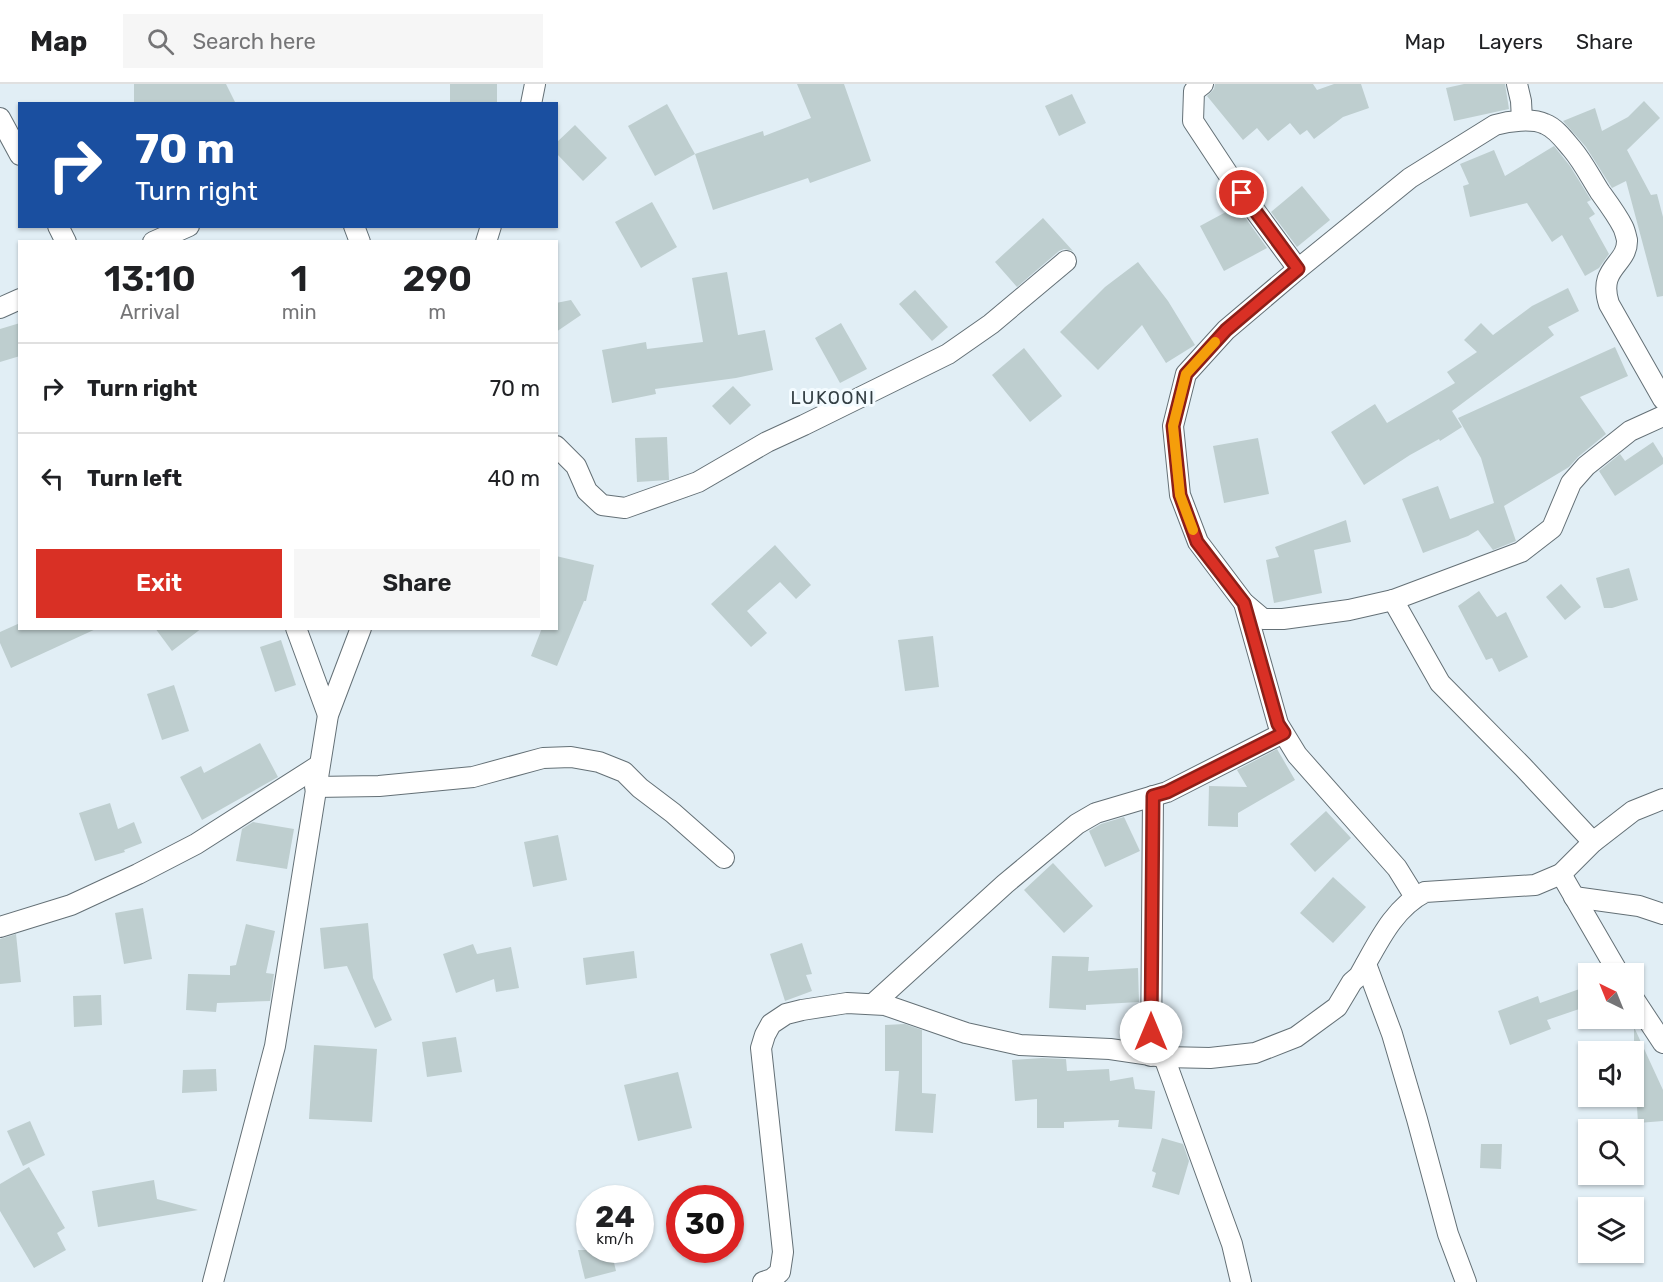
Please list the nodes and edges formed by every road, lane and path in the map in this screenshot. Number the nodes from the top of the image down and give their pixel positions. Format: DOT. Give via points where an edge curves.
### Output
graph roads {
  1 [pos="535,84"];
  2 [pos="1203,84"];
  3 [pos="1516,84"];
  4 [pos="531,102"];
  5 [pos="0,118"];
  6 [pos="1522,120"];
  7 [pos="18,150"];
  8 [pos="184,228"];
  9 [pos="158,240"];
  10 [pos="1066,261"];
  11 [pos="1298,269"];
  12 [pos="18,300"];
  13 [pos="0,308"];
  14 [pos="1663,399"];
  15 [pos="1663,416"];
  16 [pos="558,448"];
  17 [pos="1393,600"];
  18 [pos="1244,603"];
  19 [pos="297,630"];
  20 [pos="360,630"];
  21 [pos="328,715"];
  22 [pos="1284,733"];
  23 [pos="318,766"];
  24 [pos="315,787"];
  25 [pos="1153,796"];
  26 [pos="1663,799"];
  27 [pos="1593,842"];
  28 [pos="724,858"];
  29 [pos="1561,874"];
  30 [pos="1415,897"];
  31 [pos="1574,897"];
  32 [pos="1663,914"];
  33 [pos="0,927"];
  34 [pos="1613,963"];
  35 [pos="1366,964"];
  36 [pos="873,1004"];
  37 [pos="1644,1014"];
  38 [pos="1663,1043"];
  39 [pos="1157,1056"];
  40 [pos="213,1282"];
  41 [pos="763,1282"];
  42 [pos="1241,1282"];
  43 [pos="1466,1282"];
  1 -- 4 [label="street"];
  2 -- 11 [label="street" via="1194,91 1193,121"];
  3 -- 6 [label="street"];
  5 -- 7 [label="street"];
  6 -- 11 [label="street" via="1496,125 1410,177"];
  6 -- 14 [label="street" via="1545,124 1558,134 1574,151 1623,227 1627,243 1605,284 1605,292"];
  8 -- 9 [label="street"];
  10 -- 16 [label="street" via="991,324 948,354 767,442 698,482 625,508 602,505 588,490 576,466"];
  11 -- 18 [label="street" via="1226,330 1186,374 1173,426 1180,495 1197,542"];
  12 -- 13 [label="street"];
  15 -- 17 [label="street" via="1630,431 1586,466 1571,483 1552,528 1521,552"];
  17 -- 18 [label="street" via="1283,619 1263,619"];
  17 -- 27 [label="street" via="1440,683"];
  18 -- 22 [label="street" via="1278,724"];
  19 -- 21 [label="street"];
  20 -- 21 [label="street"];
  21 -- 23 [label="street"];
  22 -- 25 [label="street"];
  22 -- 30 [label="street" via="1298,755 1397,868"];
  23 -- 24 [label="street"];
  23 -- 33 [label="street" via="196,844 138,874 71,905"];
  24 -- 28 [label="street" via="379,786 473,777 543,758 571,757 624,772"];
  24 -- 40 [label="street" via="275,1046"];
  25 -- 36 [label="street" via="1096,813 1077,824"];
  25 -- 39 [label="street"];
  26 -- 27 [label="street" via="1633,811"];
  27 -- 29 [label="street"];
  29 -- 30 [label="street" via="1535,885 1425,892"];
  29 -- 31 [label="street"];
  30 -- 35 [label="street" via="1397,913"];
  31 -- 32 [label="street" via="1639,906"];
  31 -- 34 [label="street"];
  35 -- 39 [label="street" via="1337,1007 1296,1037 1255,1053 1210,1058"];
  35 -- 43 [label="street" via="1392,1034 1448,1234"];
  36 -- 39 [label="street" via="1020,1045 1110,1049"];
  36 -- 41 [label="street" via="786,1014 771,1024 765,1035 761,1048 783,1252 780,1272"];
  37 -- 38 [label="street"];
  39 -- 42 [label="street" via="1232,1244"];
}
